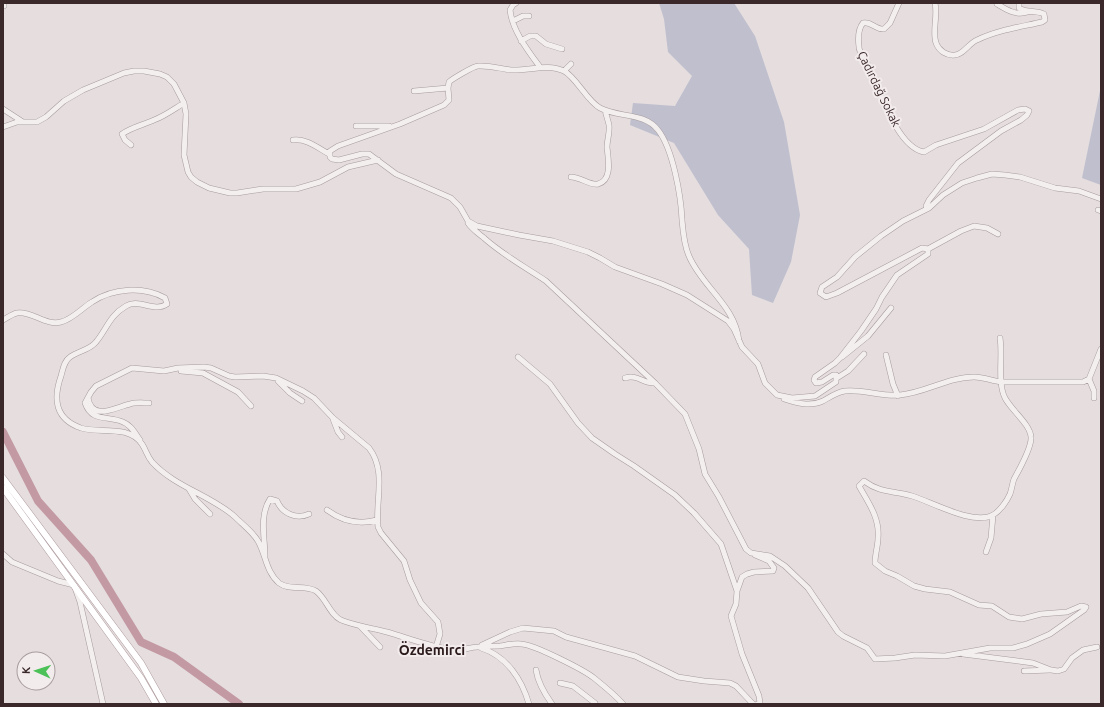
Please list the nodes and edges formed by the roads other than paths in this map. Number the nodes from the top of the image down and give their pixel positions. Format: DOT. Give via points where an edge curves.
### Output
graph roads {
  1 [pos="516,3"];
  2 [pos="899,3"];
  3 [pos="935,3"];
  4 [pos="1019,3"];
  5 [pos="997,4"];
  6 [pos="1029,12"];
  7 [pos="529,16"];
  8 [pos="513,21"];
  9 [pos="521,41"];
  10 [pos="562,49"];
  11 [pos="571,64"];
  12 [pos="540,67"];
  13 [pos="564,71"];
  14 [pos="448,88"];
  15 [pos="414,91"];
  16 [pos="184,103"];
  17 [pos="3,109"];
  18 [pos="605,110"];
  19 [pos="23,122"];
  20 [pos="356,126"];
  21 [pos="396,126"];
  22 [pos="3,127"];
  23 [pos="293,140"];
  24 [pos="131,145"];
  25 [pos="329,154"];
  26 [pos="378,160"];
  27 [pos="571,177"];
  28 [pos="1101,199"];
  29 [pos="927,208"];
  30 [pos="466,218"];
  31 [pos="998,234"];
  32 [pos="928,249"];
  33 [pos="891,308"];
  34 [pos="3,320"];
  35 [pos="1000,338"];
  36 [pos="739,341"];
  37 [pos="1101,349"];
  38 [pos="864,354"];
  39 [pos="886,355"];
  40 [pos="518,357"];
  41 [pos="840,358"];
  42 [pos="170,370"];
  43 [pos="276,378"];
  44 [pos="625,378"];
  45 [pos="837,378"];
  46 [pos="1089,379"];
  47 [pos="1001,382"];
  48 [pos="655,383"];
  49 [pos="777,395"];
  50 [pos="898,396"];
  51 [pos="88,397"];
  52 [pos="1094,398"];
  53 [pos="302,401"];
  54 [pos="149,403"];
  55 [pos="251,406"];
  56 [pos="333,418"];
  57 [pos="342,437"];
  58 [pos="142,444"];
  59 [pos="3,478"];
  60 [pos="3,488"];
  61 [pos="188,488"];
  62 [pos="327,510"];
  63 [pos="210,514"];
  64 [pos="309,514"];
  65 [pos="993,515"];
  66 [pos="377,520"];
  67 [pos="986,552"];
  68 [pos="751,553"];
  69 [pos="3,554"];
  70 [pos="264,560"];
  71 [pos="74,585"];
  72 [pos="737,591"];
  73 [pos="360,626"];
  74 [pos="380,647"];
  75 [pos="436,647"];
  76 [pos="477,647"];
  77 [pos="1097,647"];
  78 [pos="958,654"];
  79 [pos="536,670"];
  80 [pos="1051,670"];
  81 [pos="1024,671"];
  82 [pos="560,683"];
  83 [pos="103,704"];
  84 [pos="156,704"];
  85 [pos="164,704"];
  86 [pos="529,704"];
  87 [pos="552,704"];
  88 [pos="588,704"];
  89 [pos="596,704"];
  90 [pos="623,704"];
  91 [pos="753,704"];
  92 [pos="757,704"];
  1 -- 8 [label="street" via="510,10"];
  2 -- 29 [label="street, Çadırdağ Sokak" via="884,29 863,23 858,37 859,49 888,111 912,147 924,152 936,145 984,129 1018,110 1029,111 1021,120 1001,131 958,163 929,200"];
  3 -- 6 [label="street" via="936,42 942,50 951,55 960,54 971,43 993,33 1045,20 1041,12"];
  4 -- 6 [label="street" via="1020,8"];
  5 -- 6 [label="street" via="1016,13"];
  7 -- 8 [label="street"];
  8 -- 9 [label="street"];
  9 -- 10 [label="street" via="536,36 546,44"];
  9 -- 12 [label="street"];
  11 -- 13 [label="street"];
  12 -- 13 [label="street"];
  12 -- 14 [label="street" via="514,70 477,66 452,79"];
  13 -- 18 [label="street" via="596,106"];
  14 -- 15 [label="street"];
  14 -- 21 [label="street" via="447,103"];
  16 -- 19 [label="street" via="174,84 167,77 141,70 124,73 83,90 61,103 44,119"];
  16 -- 24 [label="street" via="167,114 122,134"];
  16 -- 26 [label="street" via="184,158 188,172 197,182 213,189 236,193 263,189 296,189 320,182 348,167"];
  17 -- 19 [label="street"];
  18 -- 27 [label="street" via="609,129 608,169 605,179 593,185"];
  18 -- 36 [label="street" via="647,120 657,128 664,140 678,185 688,254 698,273 731,315"];
  19 -- 22 [label="street"];
  20 -- 21 [label="street"];
  21 -- 25 [label="street" via="336,147"];
  23 -- 25 [label="street" via="299,139"];
  25 -- 26 [label="street" via="336,160 366,154"];
  26 -- 30 [label="street" via="396,174 451,198"];
  28 -- 29 [label="street" via="1020,177 992,174 962,184"];
  29 -- 32 [label="street" via="870,244 837,277 822,287 820,293 826,297 837,293 922,248"];
  30 -- 36 [label="street" via="477,226 553,241 588,252 615,267 669,286 728,321"];
  30 -- 48 [label="street" via="474,230 496,248 546,280"];
  31 -- 32 [label="street" via="987,228 974,226"];
  32 -- 41 [label="street" via="928,254 897,276"];
  33 -- 41 [label="street" via="863,341"];
  34 -- 58 [label="street" via="24,313 48,322 62,322 93,301 127,289 165,298 167,304 164,306 136,303 119,311 107,323 96,343 70,357 66,362 56,395 59,410 74,424 91,430 129,434"];
  35 -- 47 [label="street"];
  36 -- 49 [label="street" via="758,364 765,383"];
  37 -- 46 [label="street"];
  38 -- 45 [label="street" via="848,371"];
  39 -- 50 [label="street"];
  40 -- 72 [label="street" via="550,384 592,438 675,495 694,513 721,544"];
  41 -- 45 [label="street" via="814,380 819,383 833,375"];
  42 -- 43 [label="street" via="204,367 235,377"];
  42 -- 51 [label="street" via="132,368 96,386"];
  42 -- 55 [label="street" via="203,373 238,392"];
  43 -- 53 [label="street"];
  43 -- 56 [label="street" via="314,398"];
  44 -- 48 [label="street" via="631,376 649,384"];
  45 -- 49 [label="street" via="834,384 815,396 792,398"];
  46 -- 47 [label="street" via="1083,382"];
  46 -- 52 [label="street"];
  47 -- 50 [label="street" via="968,378"];
  47 -- 65 [label="street" via="1004,396 1010,407 1028,426 1032,439 1007,500"];
  48 -- 68 [label="street" via="685,414 699,449 705,474 746,549"];
  49 -- 50 [label="street" via="796,403 814,404 846,391"];
  51 -- 54 [label="street" via="89,404 99,412 130,404"];
  51 -- 58 [label="street" via="85,403 92,414 123,422 134,430"];
  56 -- 57 [label="street"];
  56 -- 66 [label="street" via="373,454 379,473"];
  58 -- 61 [label="street" via="154,464"];
  59 -- 85 [label="main road" via="141,663"];
  60 -- 71 [label="main road"];
  61 -- 63 [label="street"];
  61 -- 70 [label="street" via="232,514 257,540"];
  62 -- 66 [label="street" via="344,520"];
  64 -- 70 [label="street" via="302,517 290,514 279,507 277,501 270,499 263,518"];
  65 -- 67 [label="street" via="991,538"];
  65 -- 78 [label="street" via="973,517 912,496 880,491 864,481 859,486 874,511 878,524 875,563 885,571 914,586 950,592 979,605 992,606 1009,617 1022,619 1086,607 1050,634 1026,644 1013,648 990,648"];
  66 -- 75 [label="street" via="381,533 404,561 421,603 438,622 440,634"];
  68 -- 72 [label="street" via="769,561 774,571 747,574 742,577"];
  68 -- 78 [label="street" via="770,556 784,566 808,588 838,632 867,648 875,659"];
  69 -- 71 [label="street" via="12,562"];
  70 -- 73 [label="street" via="273,577 281,585 303,587 317,592 339,619"];
  71 -- 83 [label="street"];
  71 -- 84 [label="main road" via="141,678"];
  72 -- 92 [label="street" via="732,622 759,696 760,702"];
  73 -- 74 [label="street"];
  73 -- 75 [label="street"];
  75 -- 76 [label="street" via="454,650"];
  76 -- 86 [label="street" via="489,650 509,666 524,688"];
  76 -- 90 [label="street" via="522,644 534,646 593,677"];
  76 -- 91 [label="street" via="523,628 554,631 566,638 627,653 678,677 730,683"];
  77 -- 80 [label="street" via="1082,650 1064,669"];
  78 -- 80 [label="street" via="1033,663"];
  79 -- 87 [label="street" via="538,682"];
  80 -- 81 [label="street"];
  82 -- 89 [label="street" via="573,686"];
  88 -- 89 [label="street"];
}
